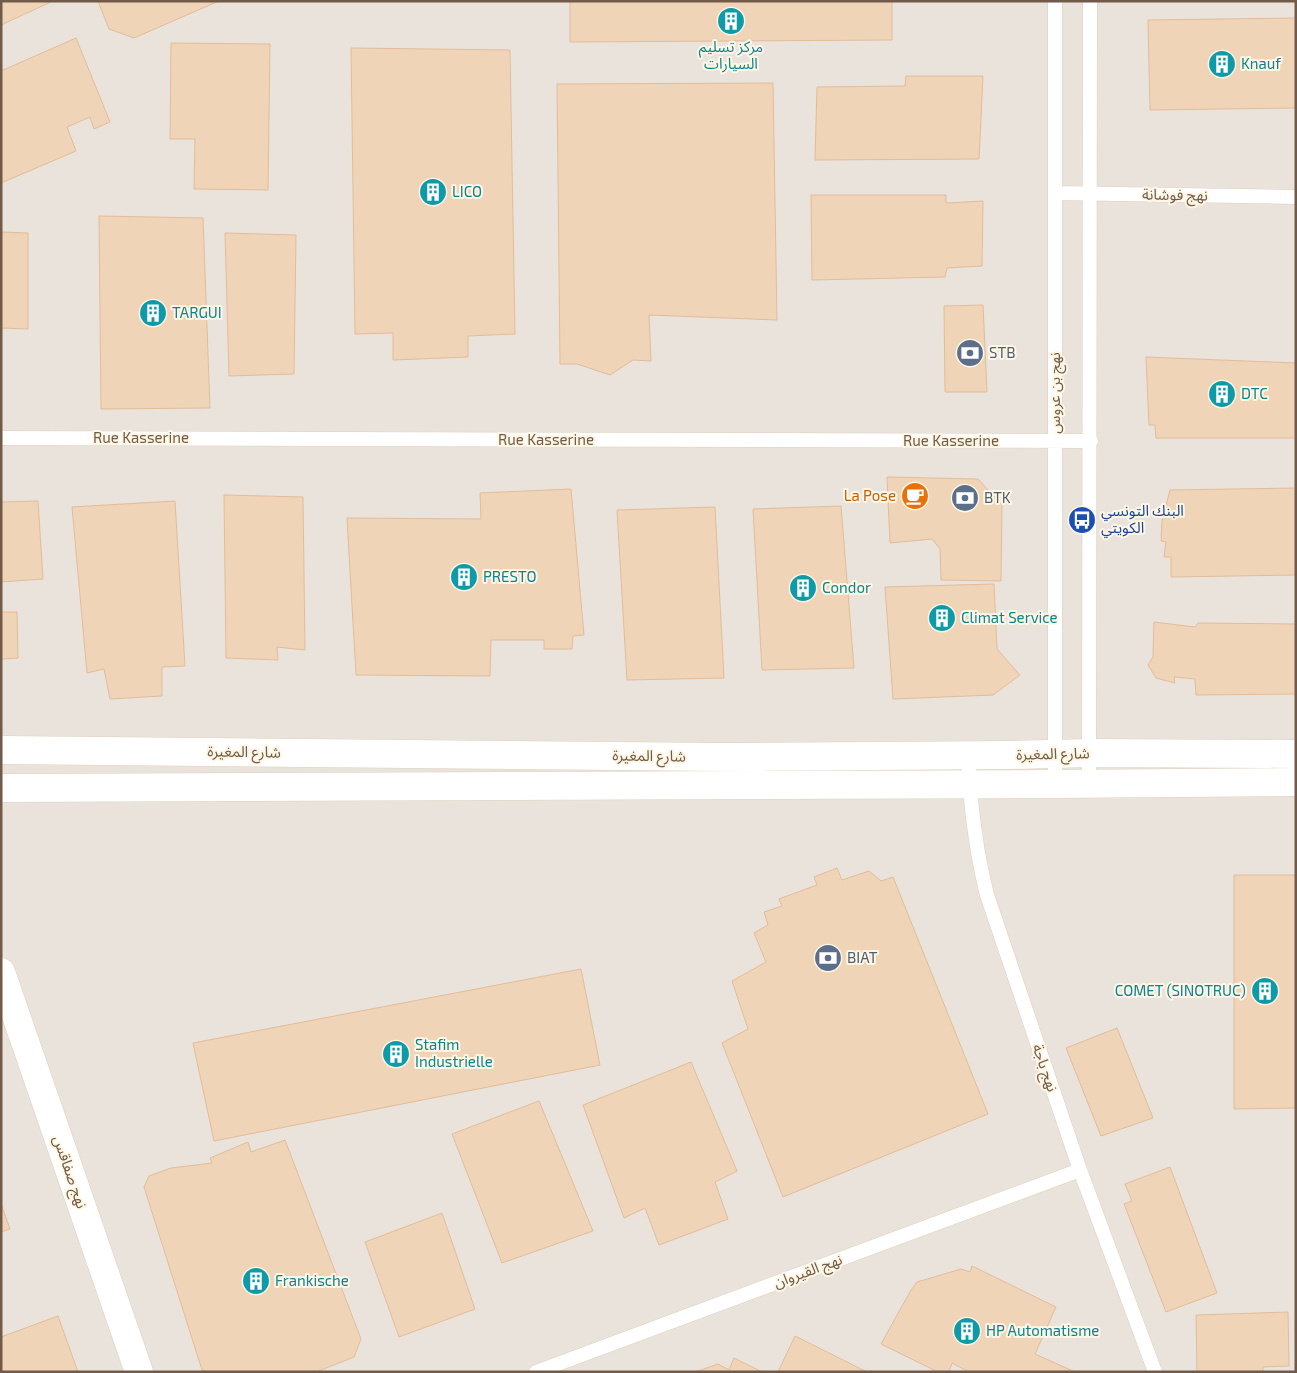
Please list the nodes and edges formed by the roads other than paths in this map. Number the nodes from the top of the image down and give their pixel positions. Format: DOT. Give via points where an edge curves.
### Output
graph roads {
  1 [pos="1055,1"];
  2 [pos="1090,1"];
  3 [pos="1055,193"];
  4 [pos="1090,193"];
  5 [pos="1296,197"];
  6 [pos="1,438"];
  7 [pos="1055,441"];
  8 [pos="1091,441"];
  9 [pos="1,750"];
  10 [pos="1055,753"];
  11 [pos="1090,753"];
  12 [pos="1296,754"];
  13 [pos="968,755"];
  14 [pos="1296,782"];
  15 [pos="970,784"];
  16 [pos="1055,784"];
  17 [pos="1090,784"];
  18 [pos="1,788"];
  19 [pos="1,972"];
  20 [pos="1080,1170"];
  21 [pos="139,1372"];
  22 [pos="536,1372"];
  23 [pos="1155,1372"];
  1 -- 3 [label="lane, نهج بن عروس"];
  2 -- 4 [label="lane"];
  3 -- 4 [label="lane, نهج فوشانة"];
  3 -- 7 [label="lane, نهج بن عروس"];
  4 -- 5 [label="lane, نهج فوشانة"];
  4 -- 8 [label="lane"];
  6 -- 7 [label="lane, Rue Kasserine"];
  7 -- 8 [label="lane, Rue Kasserine"];
  7 -- 10 [label="lane, نهج بن عروس"];
  8 -- 11 [label="lane"];
  9 -- 13 [label="street, شارع المغيرة" via="723,757"];
  10 -- 11 [label="street, شارع المغيرة"];
  10 -- 13 [label="street, شارع المغيرة"];
  10 -- 16 [label="lane, نهج بن عروس"];
  11 -- 12 [label="street, شارع المغيرة"];
  11 -- 17 [label="lane"];
  13 -- 15 [label="lane, نهج باجة"];
  14 -- 17 [label="street, شارع المغيرة"];
  15 -- 16 [label="street, شارع المغيرة"];
  15 -- 18 [label="street, شارع المغيرة"];
  15 -- 20 [label="lane, نهج باجة" via="973,828 987,894"];
  16 -- 17 [label="street, شارع المغيرة"];
  19 -- 21 [label="street, نهج صفاقس"];
  20 -- 22 [label="lane, نهج القيروان"];
  20 -- 23 [label="lane, نهج باجة"];
}
